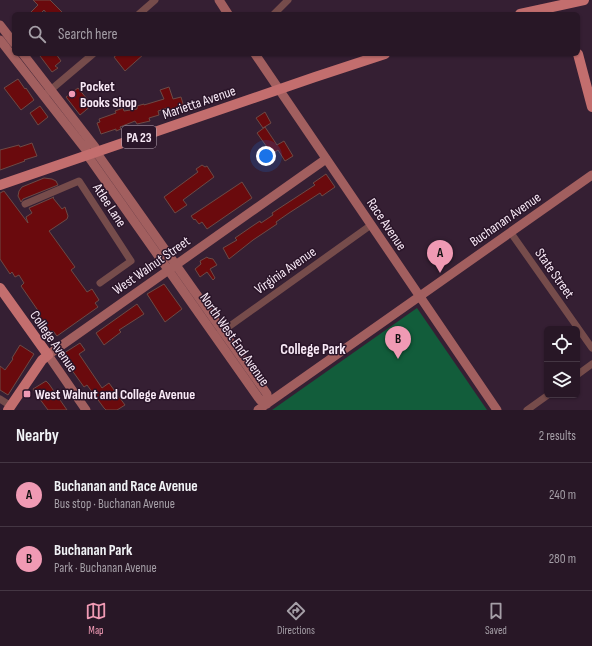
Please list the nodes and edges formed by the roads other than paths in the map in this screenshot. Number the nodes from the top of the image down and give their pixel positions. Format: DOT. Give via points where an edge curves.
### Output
graph roads {
  1 [pos="155,0"];
  2 [pos="219,0"];
  3 [pos="288,0"];
  4 [pos="584,0"];
  5 [pos="565,6"];
  6 [pos="141,12"];
  7 [pos="227,12"];
  8 [pos="276,12"];
  9 [pos="531,12"];
  10 [pos="0,24"];
  11 [pos="12,39"];
  12 [pos="0,40"];
  13 [pos="12,54"];
  14 [pos="14,56"];
  15 [pos="24,56"];
  16 [pos="91,56"];
  17 [pos="256,56"];
  18 [pos="379,56"];
  19 [pos="579,56"];
  20 [pos="279,89"];
  21 [pos="47,93"];
  22 [pos="592,107"];
  23 [pos="92,153"];
  24 [pos="326,159"];
  25 [pos="592,175"];
  26 [pos="0,185"];
  27 [pos="25,204"];
  28 [pos="371,225"];
  29 [pos="511,233"];
  30 [pos="172,267"];
  31 [pos="100,283"];
  32 [pos="0,288"];
  33 [pos="420,296"];
  34 [pos="219,334"];
  35 [pos="592,348"];
  36 [pos="48,355"];
  37 [pos="592,364"];
  38 [pos="580,373"];
  39 [pos="0,398"];
  40 [pos="544,398"];
  41 [pos="267,404"];
  42 [pos="10,408"];
  43 [pos="86,410"];
  44 [pos="258,410"];
  45 [pos="498,410"];
  46 [pos="527,410"];
  1 -- 6 [label="street"];
  2 -- 7 [label="street"];
  3 -- 8 [label="street"];
  4 -- 5 [label="main road"];
  5 -- 9 [label="main road"];
  10 -- 11 [label="street"];
  12 -- 13 [label="street, North West End Avenue"];
  14 -- 21 [label="street, North West End Avenue"];
  15 -- 21 [label="street, North West End Avenue"];
  16 -- 21 [label="street"];
  17 -- 20 [label="street, Race Avenue"];
  18 -- 20 [label="main road, Marietta Avenue / PA 23"];
  19 -- 22 [label="main road"];
  20 -- 23 [label="main road, Marietta Avenue / PA 23"];
  20 -- 24 [label="street, Race Avenue"];
  21 -- 23 [label="street, North West End Avenue" via="95,147"];
  23 -- 26 [label="main road, Marietta Avenue / PA 23"];
  23 -- 30 [label="street, North West End Avenue"];
  24 -- 28 [label="street, Race Avenue"];
  24 -- 30 [label="street, West Walnut Street"];
  25 -- 29 [label="street, Buchanan Avenue"];
  27 -- 31 [label="street, Atlee Lane" via="79,182 131,261"];
  28 -- 33 [label="street, Race Avenue"];
  28 -- 34 [label="street, Virginia Avenue"];
  29 -- 33 [label="street, Buchanan Avenue"];
  29 -- 35 [label="street, State Street"];
  30 -- 34 [label="street, North West End Avenue"];
  30 -- 36 [label="street, West Walnut Street"];
  32 -- 36 [label="main road, College Avenue"];
  33 -- 41 [label="street, Buchanan Avenue"];
  33 -- 45 [label="street, Race Avenue"];
  34 -- 41 [label="street, North West End Avenue" via="267,394"];
  36 -- 42 [label="main road, West Walnut Street"];
  36 -- 43 [label="street, College Avenue"];
  37 -- 38 [label="street"];
  39 -- 42 [label="street"];
  40 -- 46 [label="street"];
  41 -- 44 [label="street, Buchanan Avenue"];
}
